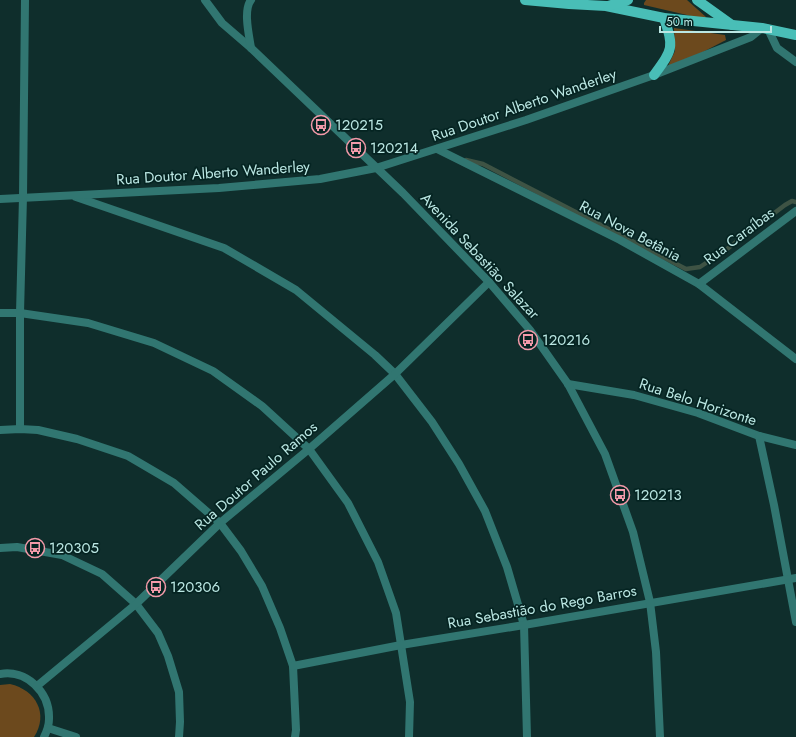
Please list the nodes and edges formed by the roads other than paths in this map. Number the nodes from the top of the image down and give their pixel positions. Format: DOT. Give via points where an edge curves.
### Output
graph roads {
  1 [pos="25,0"];
  2 [pos="205,0"];
  3 [pos="251,0"];
  4 [pos="524,0"];
  5 [pos="628,0"];
  6 [pos="697,0"];
  7 [pos="566,2"];
  8 [pos="606,6"];
  9 [pos="664,18"];
  10 [pos="734,26"];
  11 [pos="765,29"];
  12 [pos="796,35"];
  13 [pos="251,48"];
  14 [pos="796,62"];
  15 [pos="654,75"];
  16 [pos="437,149"];
  17 [pos="376,168"];
  18 [pos="71,195"];
  19 [pos="23,197"];
  20 [pos="0,199"];
  21 [pos="796,211"];
  22 [pos="489,282"];
  23 [pos="699,284"];
  24 [pos="0,313"];
  25 [pos="20,314"];
  26 [pos="796,359"];
  27 [pos="395,374"];
  28 [pos="568,384"];
  29 [pos="20,429"];
  30 [pos="0,430"];
  31 [pos="758,436"];
  32 [pos="796,445"];
  33 [pos="309,449"];
  34 [pos="220,523"];
  35 [pos="0,548"];
  36 [pos="792,578"];
  37 [pos="650,602"];
  38 [pos="136,604"];
  39 [pos="796,622"];
  40 [pos="524,625"];
  41 [pos="401,645"];
  42 [pos="293,666"];
  43 [pos="0,674"];
  44 [pos="37,686"];
  45 [pos="48,728"];
  46 [pos="44,737"];
  47 [pos="76,737"];
  48 [pos="179,737"];
  49 [pos="295,737"];
  50 [pos="409,737"];
  51 [pos="527,737"];
  52 [pos="660,737"];
  1 -- 19 [label="street"];
  2 -- 13 [label="street, Avenida Sebastião Salazar" via="222,23"];
  3 -- 13 [label="street" via="247,13"];
  4 -- 7 [label="main road"];
  5 -- 8 [label="main road"];
  6 -- 10 [label="main road"];
  7 -- 8 [label="main road"];
  8 -- 9 [label="main road"];
  9 -- 10 [label="main road"];
  9 -- 15 [label="main road" via="670,38 670,50 666,60"];
  10 -- 11 [label="main road"];
  11 -- 12 [label="main road"];
  11 -- 14 [label="street" via="777,48"];
  11 -- 15 [label="street, Rua Doutor Alberto Wanderley" via="751,37"];
  13 -- 17 [label="street, Avenida Sebastião Salazar"];
  15 -- 16 [label="street, Rua Doutor Alberto Wanderley"];
  16 -- 17 [label="street, Rua Doutor Alberto Wanderley"];
  16 -- 23 [label="street, Rua Nova Betânia" via="620,240"];
  17 -- 18 [label="street, Rua Doutor Alberto Wanderley" via="312,180"];
  17 -- 22 [label="street, Avenida Sebastião Salazar"];
  18 -- 19 [label="street, Rua Doutor Alberto Wanderley"];
  18 -- 27 [label="street" via="224,248 296,290 376,355"];
  19 -- 20 [label="street, Rua Doutor Alberto Wanderley"];
  19 -- 25 [label="street"];
  21 -- 23 [label="street, Rua Caraíbas"];
  22 -- 27 [label="street, Rua Doutor Paulo Ramos"];
  22 -- 28 [label="street, Avenida Sebastião Salazar" via="530,330"];
  23 -- 26 [label="street, Rua Nova Betânia"];
  24 -- 25 [label="street"];
  25 -- 29 [label="street"];
  25 -- 33 [label="street" via="88,323 154,343 213,371 262,406"];
  27 -- 33 [label="street, Rua Doutor Paulo Ramos"];
  27 -- 40 [label="street" via="432,422 484,510 507,567"];
  28 -- 31 [label="street, Rua Belo Horizonte" via="641,397 698,413"];
  28 -- 37 [label="street, Avenida Sebastião Salazar" via="605,454 633,532"];
  29 -- 30 [label="street"];
  29 -- 34 [label="street" via="38,430 77,439 128,456 174,483"];
  31 -- 32 [label="street, Rua Belo Horizonte"];
  31 -- 36 [label="street"];
  33 -- 34 [label="street, Rua Doutor Paulo Ramos"];
  33 -- 41 [label="street" via="348,503 378,562 396,613"];
  34 -- 38 [label="street, Rua Doutor Paulo Ramos"];
  34 -- 42 [label="street" via="262,586"];
  35 -- 38 [label="street" via="17,547 62,555 102,574"];
  36 -- 37 [label="street, Rua Sebastião do Rego Barros"];
  36 -- 39 [label="street"];
  37 -- 40 [label="street, Rua Sebastião do Rego Barros"];
  37 -- 52 [label="street, Avenida Sebastião Salazar" via="656,652"];
  38 -- 44 [label="street, Rua Doutor Paulo Ramos"];
  38 -- 48 [label="street" via="158,633 168,656 179,692"];
  40 -- 41 [label="street, Rua Sebastião do Rego Barros"];
  40 -- 51 [label="street"];
  41 -- 42 [label="street, Rua Sebastião do Rego Barros"];
  41 -- 50 [label="street" via="410,702"];
  42 -- 49 [label="street"];
  43 -- 44 [label="street" via="22,676"];
  44 -- 45 [label="street" via="47,701"];
  45 -- 46 [label="street"];
  45 -- 47 [label="street"];
}
